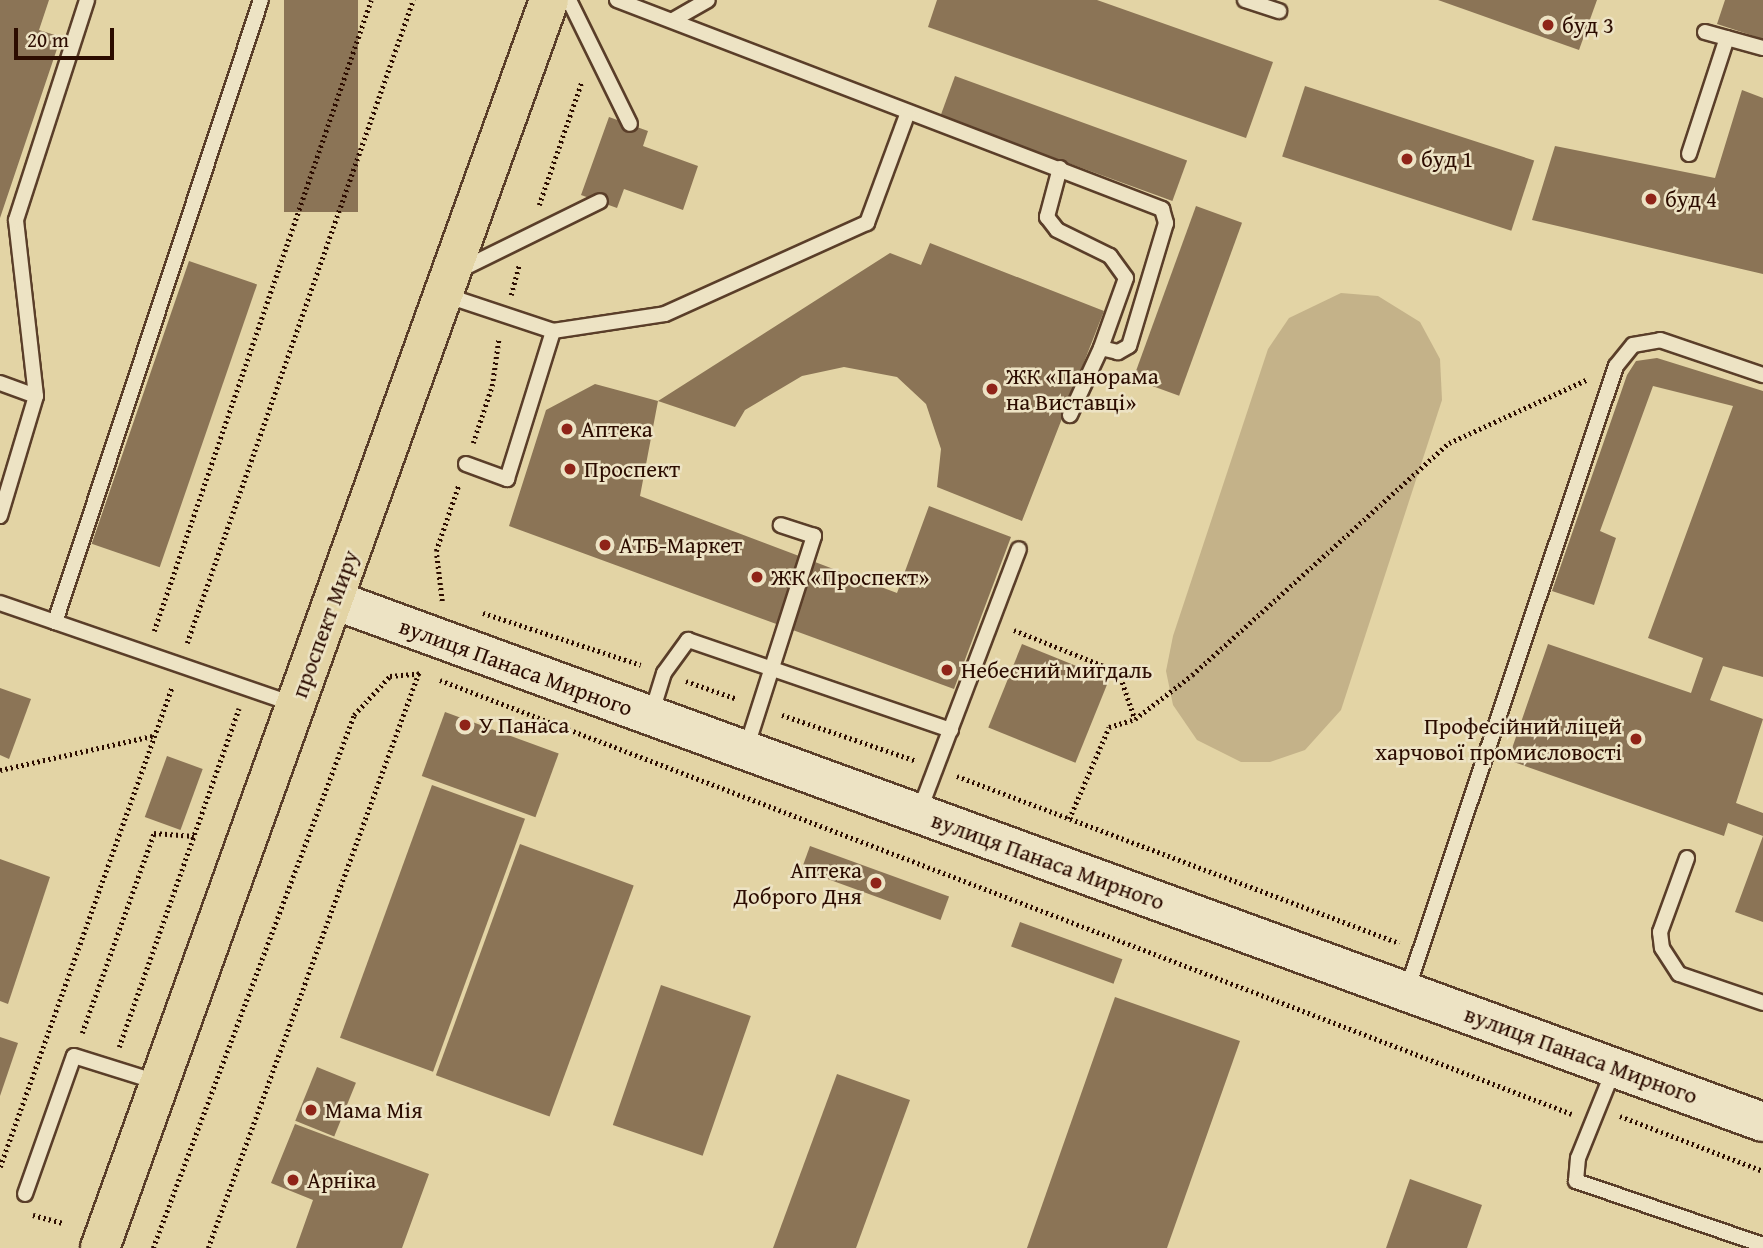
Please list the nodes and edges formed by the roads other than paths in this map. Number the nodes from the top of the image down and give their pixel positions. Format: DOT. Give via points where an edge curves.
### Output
graph roads {
  1 [pos="87,0"];
  2 [pos="261,0"];
  3 [pos="549,0"];
  4 [pos="569,0"];
  5 [pos="617,0"];
  6 [pos="708,0"];
  7 [pos="1245,0"];
  8 [pos="1279,11"];
  9 [pos="673,20"];
  10 [pos="1705,32"];
  11 [pos="1727,38"];
  12 [pos="1763,48"];
  13 [pos="908,111"];
  14 [pos="630,124"];
  15 [pos="1689,154"];
  16 [pos="1060,167"];
  17 [pos="600,201"];
  18 [pos="447,285"];
  19 [pos="553,331"];
  20 [pos="1101,348"];
  21 [pos="1763,374"];
  22 [pos="0,383"];
  23 [pos="36,397"];
  24 [pos="1070,415"];
  25 [pos="466,464"];
  26 [pos="0,516"];
  27 [pos="781,525"];
  28 [pos="1019,549"];
  29 [pos="334,600"];
  30 [pos="0,604"];
  31 [pos="55,622"];
  32 [pos="772,670"];
  33 [pos="296,705"];
  34 [pos="651,716"];
  35 [pos="951,730"];
  36 [pos="745,750"];
  37 [pos="919,814"];
  38 [pos="1687,858"];
  39 [pos="1406,991"];
  40 [pos="1763,1003"];
  41 [pos="1615,1068"];
  42 [pos="160,1083"];
  43 [pos="1763,1122"];
  44 [pos="25,1194"];
  45 [pos="1763,1244"];
  46 [pos="100,1248"];
  1 -- 23 [label="lane" via="16,220"];
  2 -- 31 [label="lane"];
  3 -- 18 [label="main road, проспект Миру"];
  4 -- 14 [label="lane"];
  5 -- 9 [label="lane"];
  6 -- 9 [label="lane"];
  7 -- 8 [label="lane"];
  9 -- 13 [label="lane"];
  10 -- 11 [label="lane"];
  11 -- 12 [label="lane"];
  11 -- 15 [label="lane"];
  13 -- 16 [label="lane"];
  13 -- 19 [label="lane" via="867,223 666,314"];
  16 -- 20 [label="lane" via="1047,217 1057,230 1110,256 1126,278"];
  16 -- 20 [label="lane" via="1153,202 1166,223 1129,346 1118,352"];
  17 -- 18 [label="lane"];
  18 -- 19 [label="lane" via="505,316"];
  18 -- 29 [label="main road, проспект Миру"];
  19 -- 25 [label="lane" via="507,480"];
  20 -- 24 [label="lane"];
  21 -- 39 [label="lane" via="1660,340 1633,345 1616,366 1528,642"];
  22 -- 23 [label="lane"];
  23 -- 26 [label="lane"];
  27 -- 32 [label="lane" via="814,536"];
  28 -- 35 [label="lane"];
  29 -- 33 [label="main road, проспект Миру"];
  29 -- 34 [label="main road, вулиця Панаса Мирного"];
  30 -- 31 [label="lane"];
  31 -- 33 [label="lane"];
  32 -- 34 [label="lane" via="688,640 664,673"];
  32 -- 35 [label="lane"];
  32 -- 36 [label="lane"];
  33 -- 42 [label="main road, проспект Миру"];
  34 -- 36 [label="main road, вулиця Панаса Мирного"];
  35 -- 37 [label="lane"];
  36 -- 37 [label="main road, вулиця Панаса Мирного"];
  37 -- 39 [label="main road, вулиця Панаса Мирного"];
  38 -- 40 [label="lane" via="1660,932 1662,948 1679,974"];
  39 -- 41 [label="main road, вулиця Панаса Мирного"];
  41 -- 43 [label="main road, вулиця Панаса Мирного"];
  41 -- 45 [label="lane" via="1592,1122 1576,1181"];
  42 -- 44 [label="lane" via="74,1056"];
  42 -- 46 [label="main road, проспект Миру"];
}
